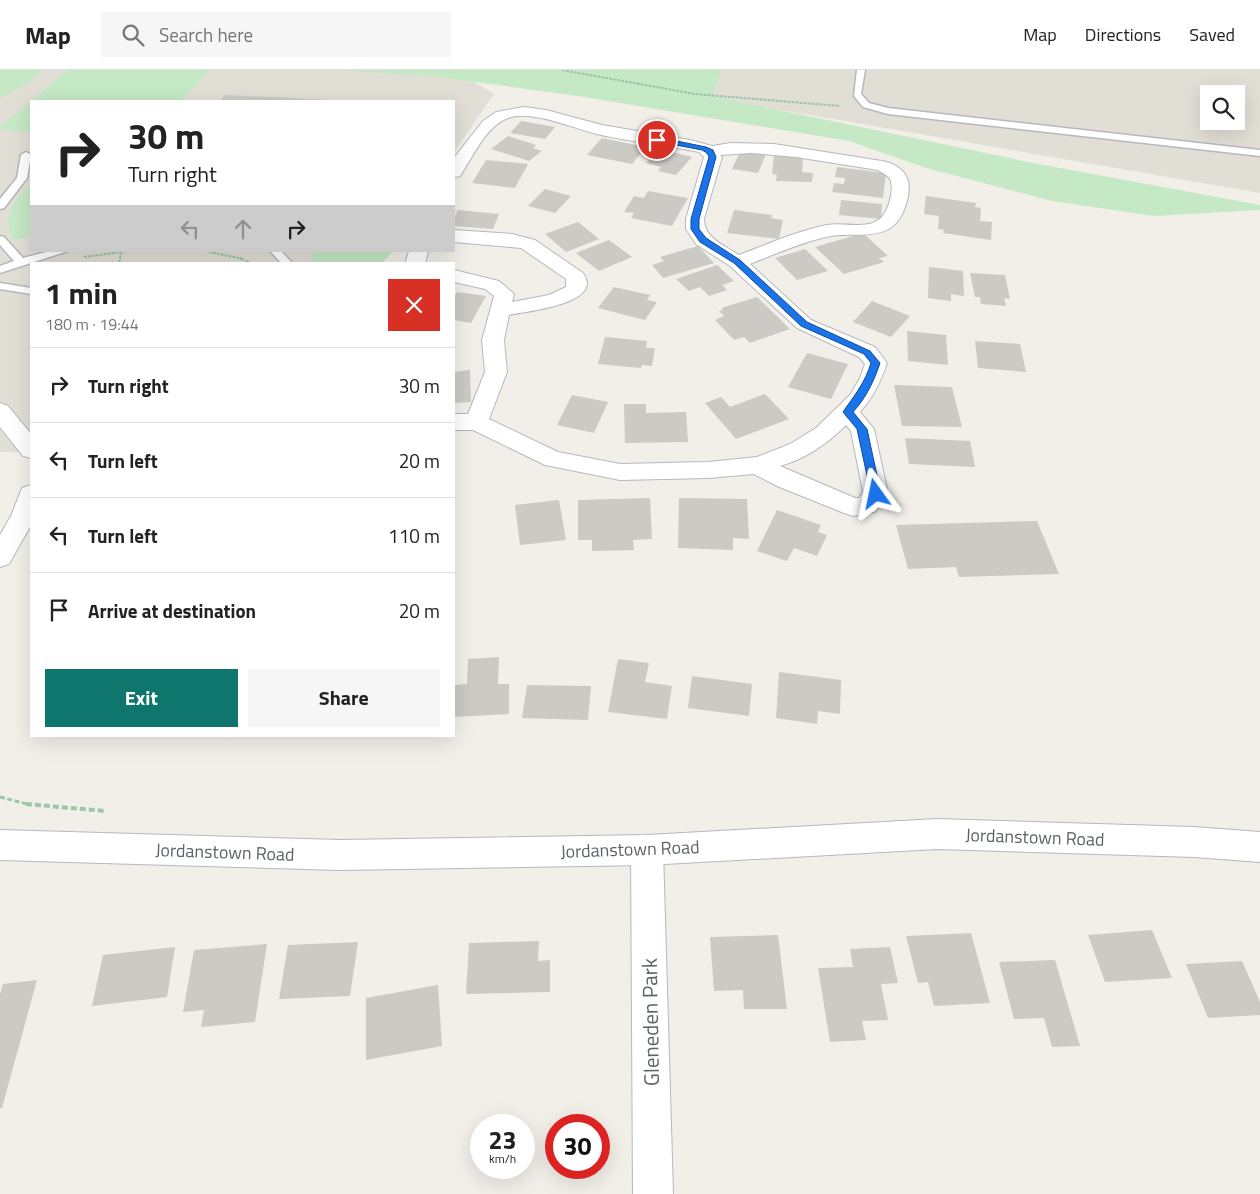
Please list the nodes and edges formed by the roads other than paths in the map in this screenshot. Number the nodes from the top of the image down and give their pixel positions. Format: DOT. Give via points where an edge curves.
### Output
graph roads {
  1 [pos="861,70"];
  2 [pos="710,152"];
  3 [pos="1260,153"];
  4 [pos="26,155"];
  5 [pos="455,171"];
  6 [pos="0,206"];
  7 [pos="455,236"];
  8 [pos="0,239"];
  9 [pos="59,252"];
  10 [pos="276,252"];
  11 [pos="21,262"];
  12 [pos="286,262"];
  13 [pos="737,262"];
  14 [pos="0,270"];
  15 [pos="455,276"];
  16 [pos="0,286"];
  17 [pos="30,291"];
  18 [pos="501,310"];
  19 [pos="0,411"];
  20 [pos="848,412"];
  21 [pos="465,422"];
  22 [pos="30,449"];
  23 [pos="757,465"];
  24 [pos="30,497"];
  25 [pos="0,557"];
  26 [pos="0,845"];
  27 [pos="1260,847"];
  28 [pos="647,850"];
  29 [pos="654,1194"];
  1 -- 3 [label="lane" via="857,94 866,105 888,110"];
  2 -- 5 [label="street" via="520,112 502,115 488,124"];
  2 -- 13 [label="street" via="713,157 695,229 703,240"];
  2 -- 13 [label="street" via="743,147 807,155 882,166 899,179 893,216 886,224 876,228 828,231"];
  4 -- 6 [label="lane" via="22,178"];
  7 -- 18 [label="street" via="528,244 576,277 576,290 555,300"];
  8 -- 11 [label="lane"];
  9 -- 11 [label="lane"];
  10 -- 12 [label="lane"];
  11 -- 14 [label="lane"];
  13 -- 20 [label="street" via="804,324 867,352 876,363 871,378"];
  15 -- 18 [label="street" via="492,285 504,294"];
  16 -- 17 [label="lane"];
  18 -- 21 [label="street" via="493,340 496,372"];
  19 -- 22 [label="street"];
  20 -- 23 [label="street" via="812,443"];
  20 -- 23 [label="street" via="862,429 876,494 866,506 854,507"];
  21 -- 23 [label="street" via="553,459 620,472"];
  24 -- 25 [label="street" via="23,517"];
  26 -- 28 [label="street, Jordanstown Road" via="340,855"];
  27 -- 28 [label="street, Jordanstown Road" via="937,834"];
  28 -- 29 [label="street, Gleneden Park"];
}
